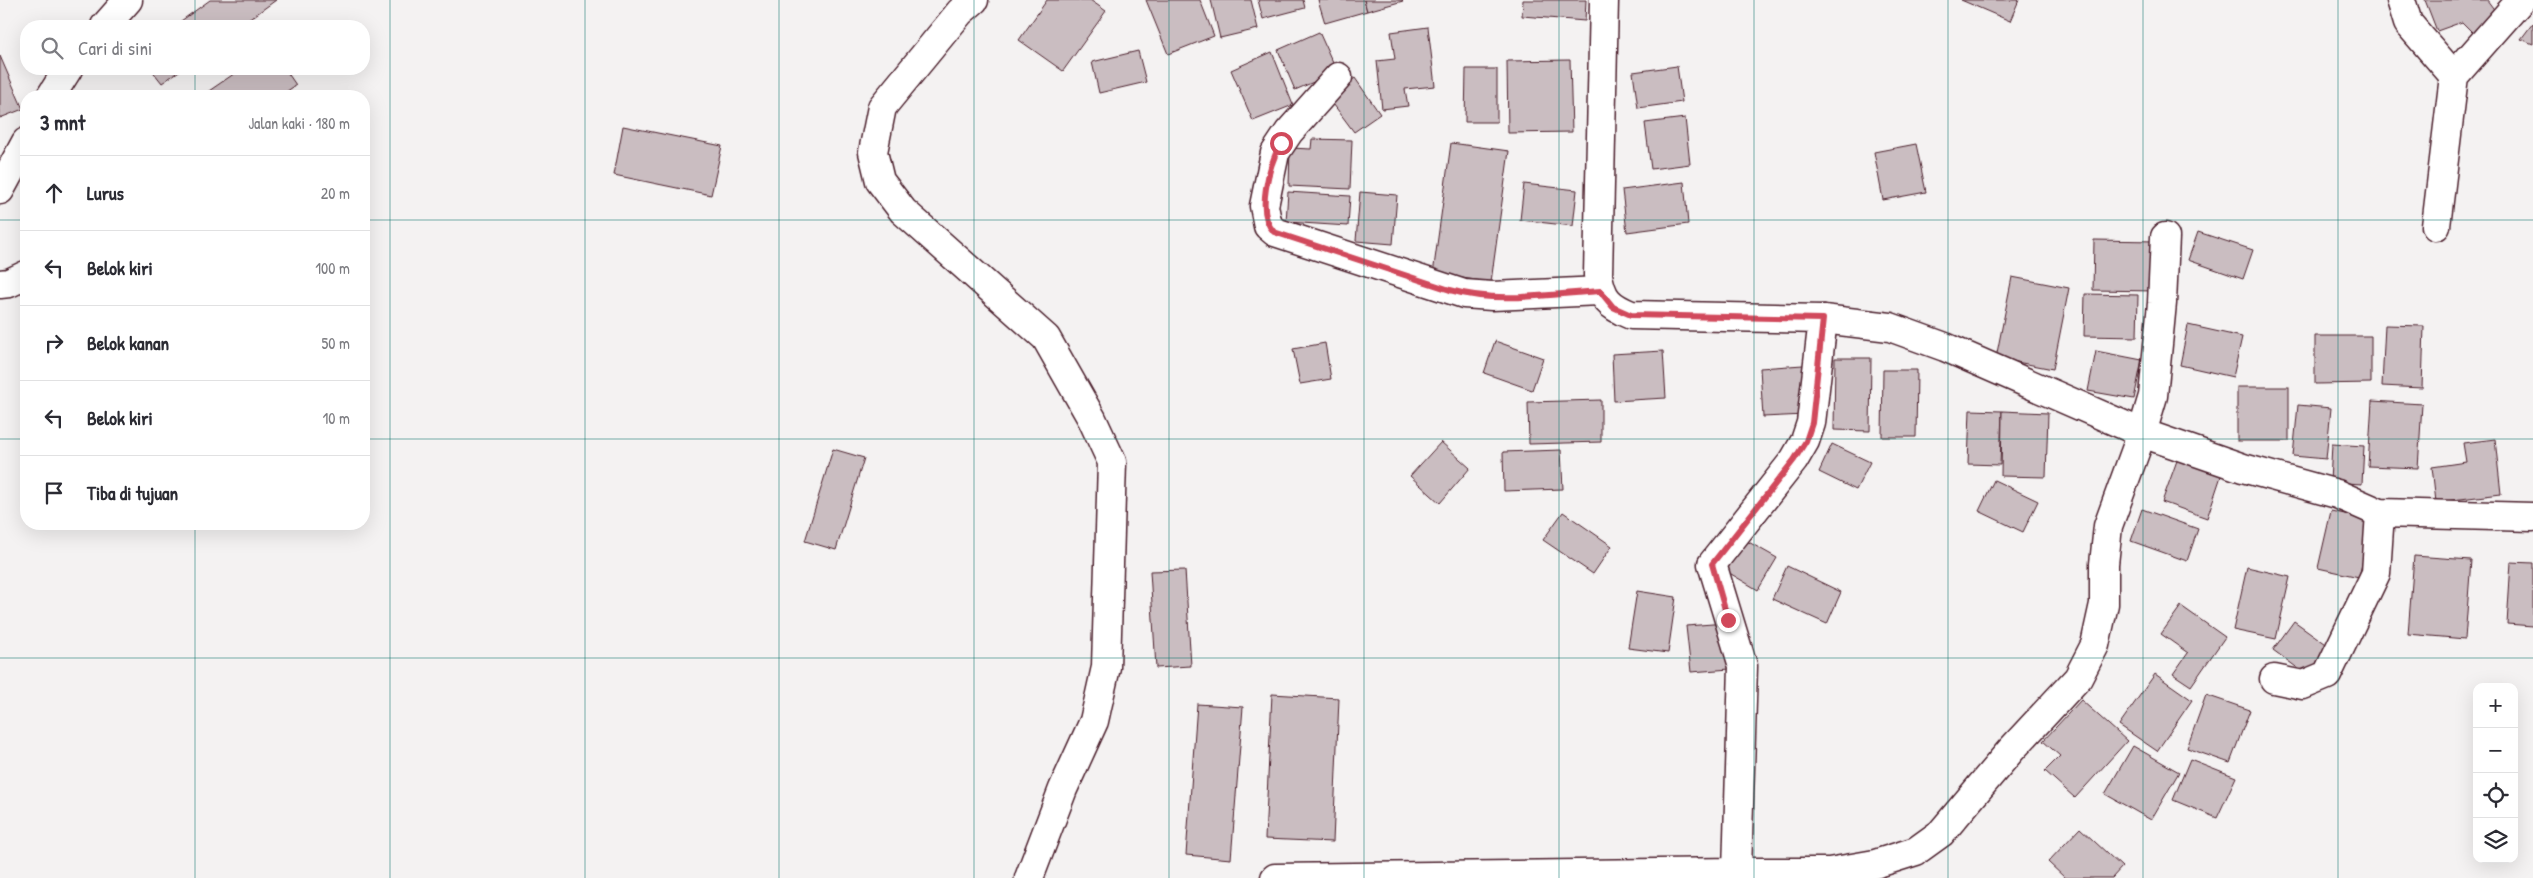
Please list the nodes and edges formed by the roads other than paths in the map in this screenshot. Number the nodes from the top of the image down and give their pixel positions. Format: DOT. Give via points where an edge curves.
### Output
graph roads {
  1 [pos="128,0"];
  2 [pos="974,0"];
  3 [pos="1604,0"];
  4 [pos="2401,0"];
  5 [pos="2521,0"];
  6 [pos="110,20"];
  7 [pos="64,75"];
  8 [pos="2454,76"];
  9 [pos="1338,77"];
  10 [pos="55,90"];
  11 [pos="20,153"];
  12 [pos="0,190"];
  13 [pos="2436,226"];
  14 [pos="2165,236"];
  15 [pos="20,278"];
  16 [pos="0,284"];
  17 [pos="1600,291"];
  18 [pos="1823,319"];
  19 [pos="2142,433"];
  20 [pos="2380,513"];
  21 [pos="2533,518"];
  22 [pos="2274,679"];
  23 [pos="1737,872"];
  24 [pos="1028,878"];
  25 [pos="1275,878"];
  1 -- 6 [label="street"];
  2 -- 24 [label="street" via="960,12 882,107 873,152 880,181 903,211 1046,338 1092,419 1112,462 1106,667 1094,722"];
  3 -- 17 [label="street"];
  4 -- 8 [label="street" via="2408,23"];
  5 -- 8 [label="street"];
  7 -- 10 [label="street"];
  8 -- 13 [label="street"];
  9 -- 17 [label="street" via="1289,132 1275,153 1264,206 1268,226 1274,232 1464,294 1492,296"];
  11 -- 12 [label="street"];
  14 -- 19 [label="street" via="2153,396"];
  15 -- 16 [label="street"];
  17 -- 18 [label="street" via="1613,307 1631,315"];
  18 -- 19 [label="street" via="1890,327 1945,347"];
  18 -- 23 [label="street" via="1812,423 1806,441 1712,564 1743,666"];
  19 -- 20 [label="street" via="2243,468 2336,494"];
  19 -- 23 [label="street" via="2108,526 2104,604 2095,645 2078,678 2011,750 1941,833 1916,851 1875,864 1829,872"];
  20 -- 21 [label="street"];
  20 -- 22 [label="street" via="2376,573 2327,675 2303,686"];
  23 -- 25 [label="street"];
}
